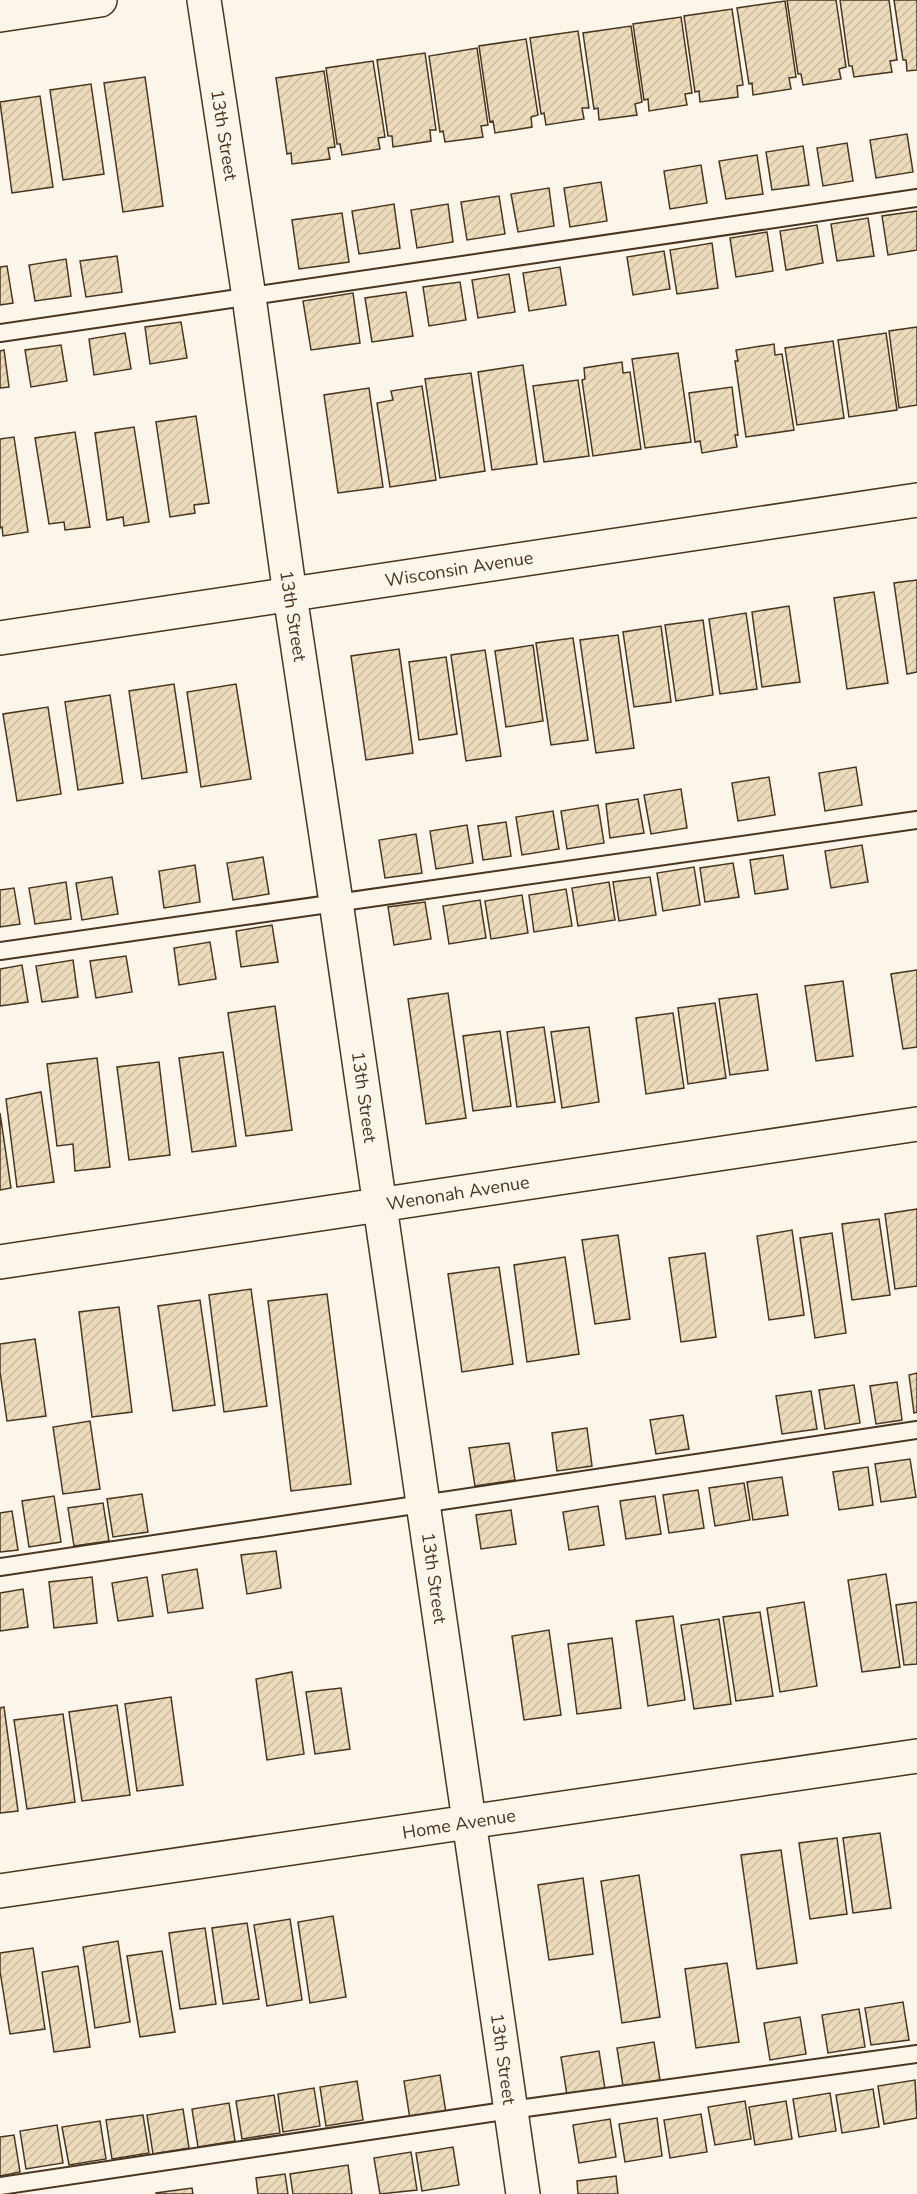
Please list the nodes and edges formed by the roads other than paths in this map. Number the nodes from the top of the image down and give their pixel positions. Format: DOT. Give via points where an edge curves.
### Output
graph roads {
  1 [pos="100,0"];
  2 [pos="204,0"];
  3 [pos="0,15"];
  4 [pos="917,198"];
  5 [pos="249,297"];
  6 [pos="0,333"];
  7 [pos="917,500"];
  8 [pos="290,595"];
  9 [pos="0,638"];
  10 [pos="917,820"];
  11 [pos="336,902"];
  12 [pos="0,951"];
  13 [pos="917,1125"];
  14 [pos="380,1205"];
  15 [pos="0,1262"];
  16 [pos="917,1430"];
  17 [pos="423,1504"];
  18 [pos="0,1567"];
  19 [pos="917,1756"];
  20 [pos="469,1822"];
  21 [pos="0,1891"];
  22 [pos="917,2054"];
  23 [pos="511,2110"];
  24 [pos="0,2186"];
  25 [pos="523,2194"];
  1 -- 3 [label="street"];
  2 -- 5 [label="street, 13th Street"];
  4 -- 5 [label="lane"];
  5 -- 6 [label="lane"];
  5 -- 8 [label="street, 13th Street"];
  7 -- 8 [label="street, Wisconsin Avenue"];
  8 -- 9 [label="street, Wisconsin Avenue"];
  8 -- 11 [label="street, 13th Street"];
  10 -- 11 [label="lane"];
  11 -- 12 [label="lane"];
  11 -- 14 [label="street, 13th Street"];
  13 -- 14 [label="street, Wenonah Avenue"];
  14 -- 15 [label="street, Wenonah Avenue"];
  14 -- 17 [label="street, 13th Street"];
  16 -- 17 [label="lane"];
  17 -- 18 [label="lane"];
  17 -- 20 [label="street, 13th Street"];
  19 -- 20 [label="street, Home Avenue"];
  20 -- 21 [label="street, Home Avenue"];
  20 -- 23 [label="street, 13th Street"];
  22 -- 23 [label="lane"];
  23 -- 24 [label="lane"];
  23 -- 25 [label="street, 13th Street"];
}
